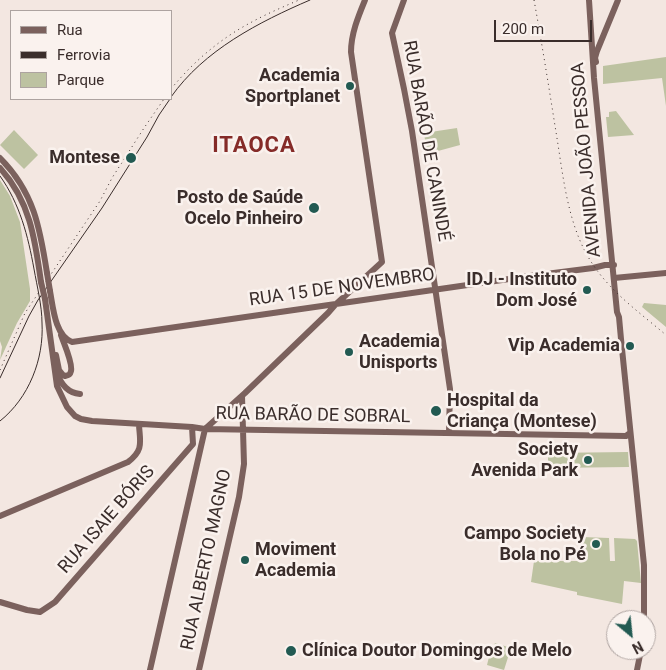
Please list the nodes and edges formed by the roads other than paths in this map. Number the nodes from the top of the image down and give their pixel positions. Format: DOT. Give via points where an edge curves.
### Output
graph roads {
  1 [pos="365,0"];
  2 [pos="404,0"];
  3 [pos="589,0"];
  4 [pos="618,0"];
  5 [pos="592,31"];
  6 [pos="599,47"];
  7 [pos="0,158"];
  8 [pos="0,168"];
  9 [pos="614,265"];
  10 [pos="666,273"];
  11 [pos="615,278"];
  12 [pos="435,290"];
  13 [pos="335,305"];
  14 [pos="59,331"];
  15 [pos="51,337"];
  16 [pos="54,366"];
  17 [pos="80,394"];
  18 [pos="242,396"];
  19 [pos="139,425"];
  20 [pos="192,428"];
  21 [pos="205,429"];
  22 [pos="243,430"];
  23 [pos="449,433"];
  24 [pos="630,433"];
  25 [pos="192,446"];
  26 [pos="197,462"];
  27 [pos="0,516"];
  28 [pos="0,602"];
  29 [pos="644,610"];
  30 [pos="150,670"];
  31 [pos="198,670"];
  1 -- 13 [label="main road" via="354,30 352,52 382,262"];
  2 -- 12 [label="main road, RUA BARÃO DE CANINDÉ" via="392,33 405,94"];
  3 -- 5 [label="main road, AVENIDA JOÃO PESSOA"];
  4 -- 6 [label="main road, AVENIDA JOÃO PESSOA"];
  5 -- 6 [label="main road" via="595,46"];
  5 -- 9 [label="main road, AVENIDA JOÃO PESSOA" via="591,48"];
  6 -- 9 [label="main road, AVENIDA JOÃO PESSOA" via="596,61"];
  7 -- 14 [label="main road, bridge" via="10,168 33,208"];
  8 -- 15 [label="main road, bridge" via="18,193 29,217"];
  9 -- 11 [label="main road, AVENIDA JOÃO PESSOA"];
  9 -- 12 [label="main road, RUA 15 DE NOVEMBRO"];
  10 -- 11 [label="main road"];
  11 -- 24 [label="main road, AVENIDA JOÃO PESSOA"];
  12 -- 13 [label="main road, RUA 15 DE NOVEMBRO"];
  12 -- 23 [label="main road, RUA BARÃO DE CANINDÉ" via="450,389"];
  13 -- 14 [label="main road, RUA 15 DE NOVEMBRO" via="72,342"];
  13 -- 18 [label="main road"];
  14 -- 15 [label="main road" via="69,359 71,370 68,376 59,370"];
  15 -- 16 [label="main road"];
  16 -- 17 [label="main road" via="68,391"];
  16 -- 19 [label="main road, RUA BARÃO DE SOBRAL" via="57,386 66,407 75,416 85,420"];
  18 -- 21 [label="main road"];
  18 -- 22 [label="main road, RUA ALBERTO MAGNO"];
  19 -- 20 [label="main road, RUA BARÃO DE SOBRAL"];
  19 -- 27 [label="main road" via="140,449 128,462"];
  20 -- 21 [label="main road, RUA BARÃO DE SOBRAL"];
  20 -- 25 [label="main road"];
  21 -- 22 [label="main road, RUA BARÃO DE SOBRAL"];
  21 -- 26 [label="main road"];
  22 -- 23 [label="main road, RUA BARÃO DE SOBRAL"];
  22 -- 31 [label="main road, RUA ALBERTO MAGNO" via="244,464 239,497"];
  23 -- 24 [label="main road, RUA BARÃO DE SOBRAL" via="626,436"];
  24 -- 29 [label="main road, AVENIDA JOÃO PESSOA" via="644,565"];
  25 -- 26 [label="main road"];
  25 -- 28 [label="main road, RUA ISAIE BÓRIS" via="55,602 40,612 27,613"];
  26 -- 30 [label="main road"];
}
